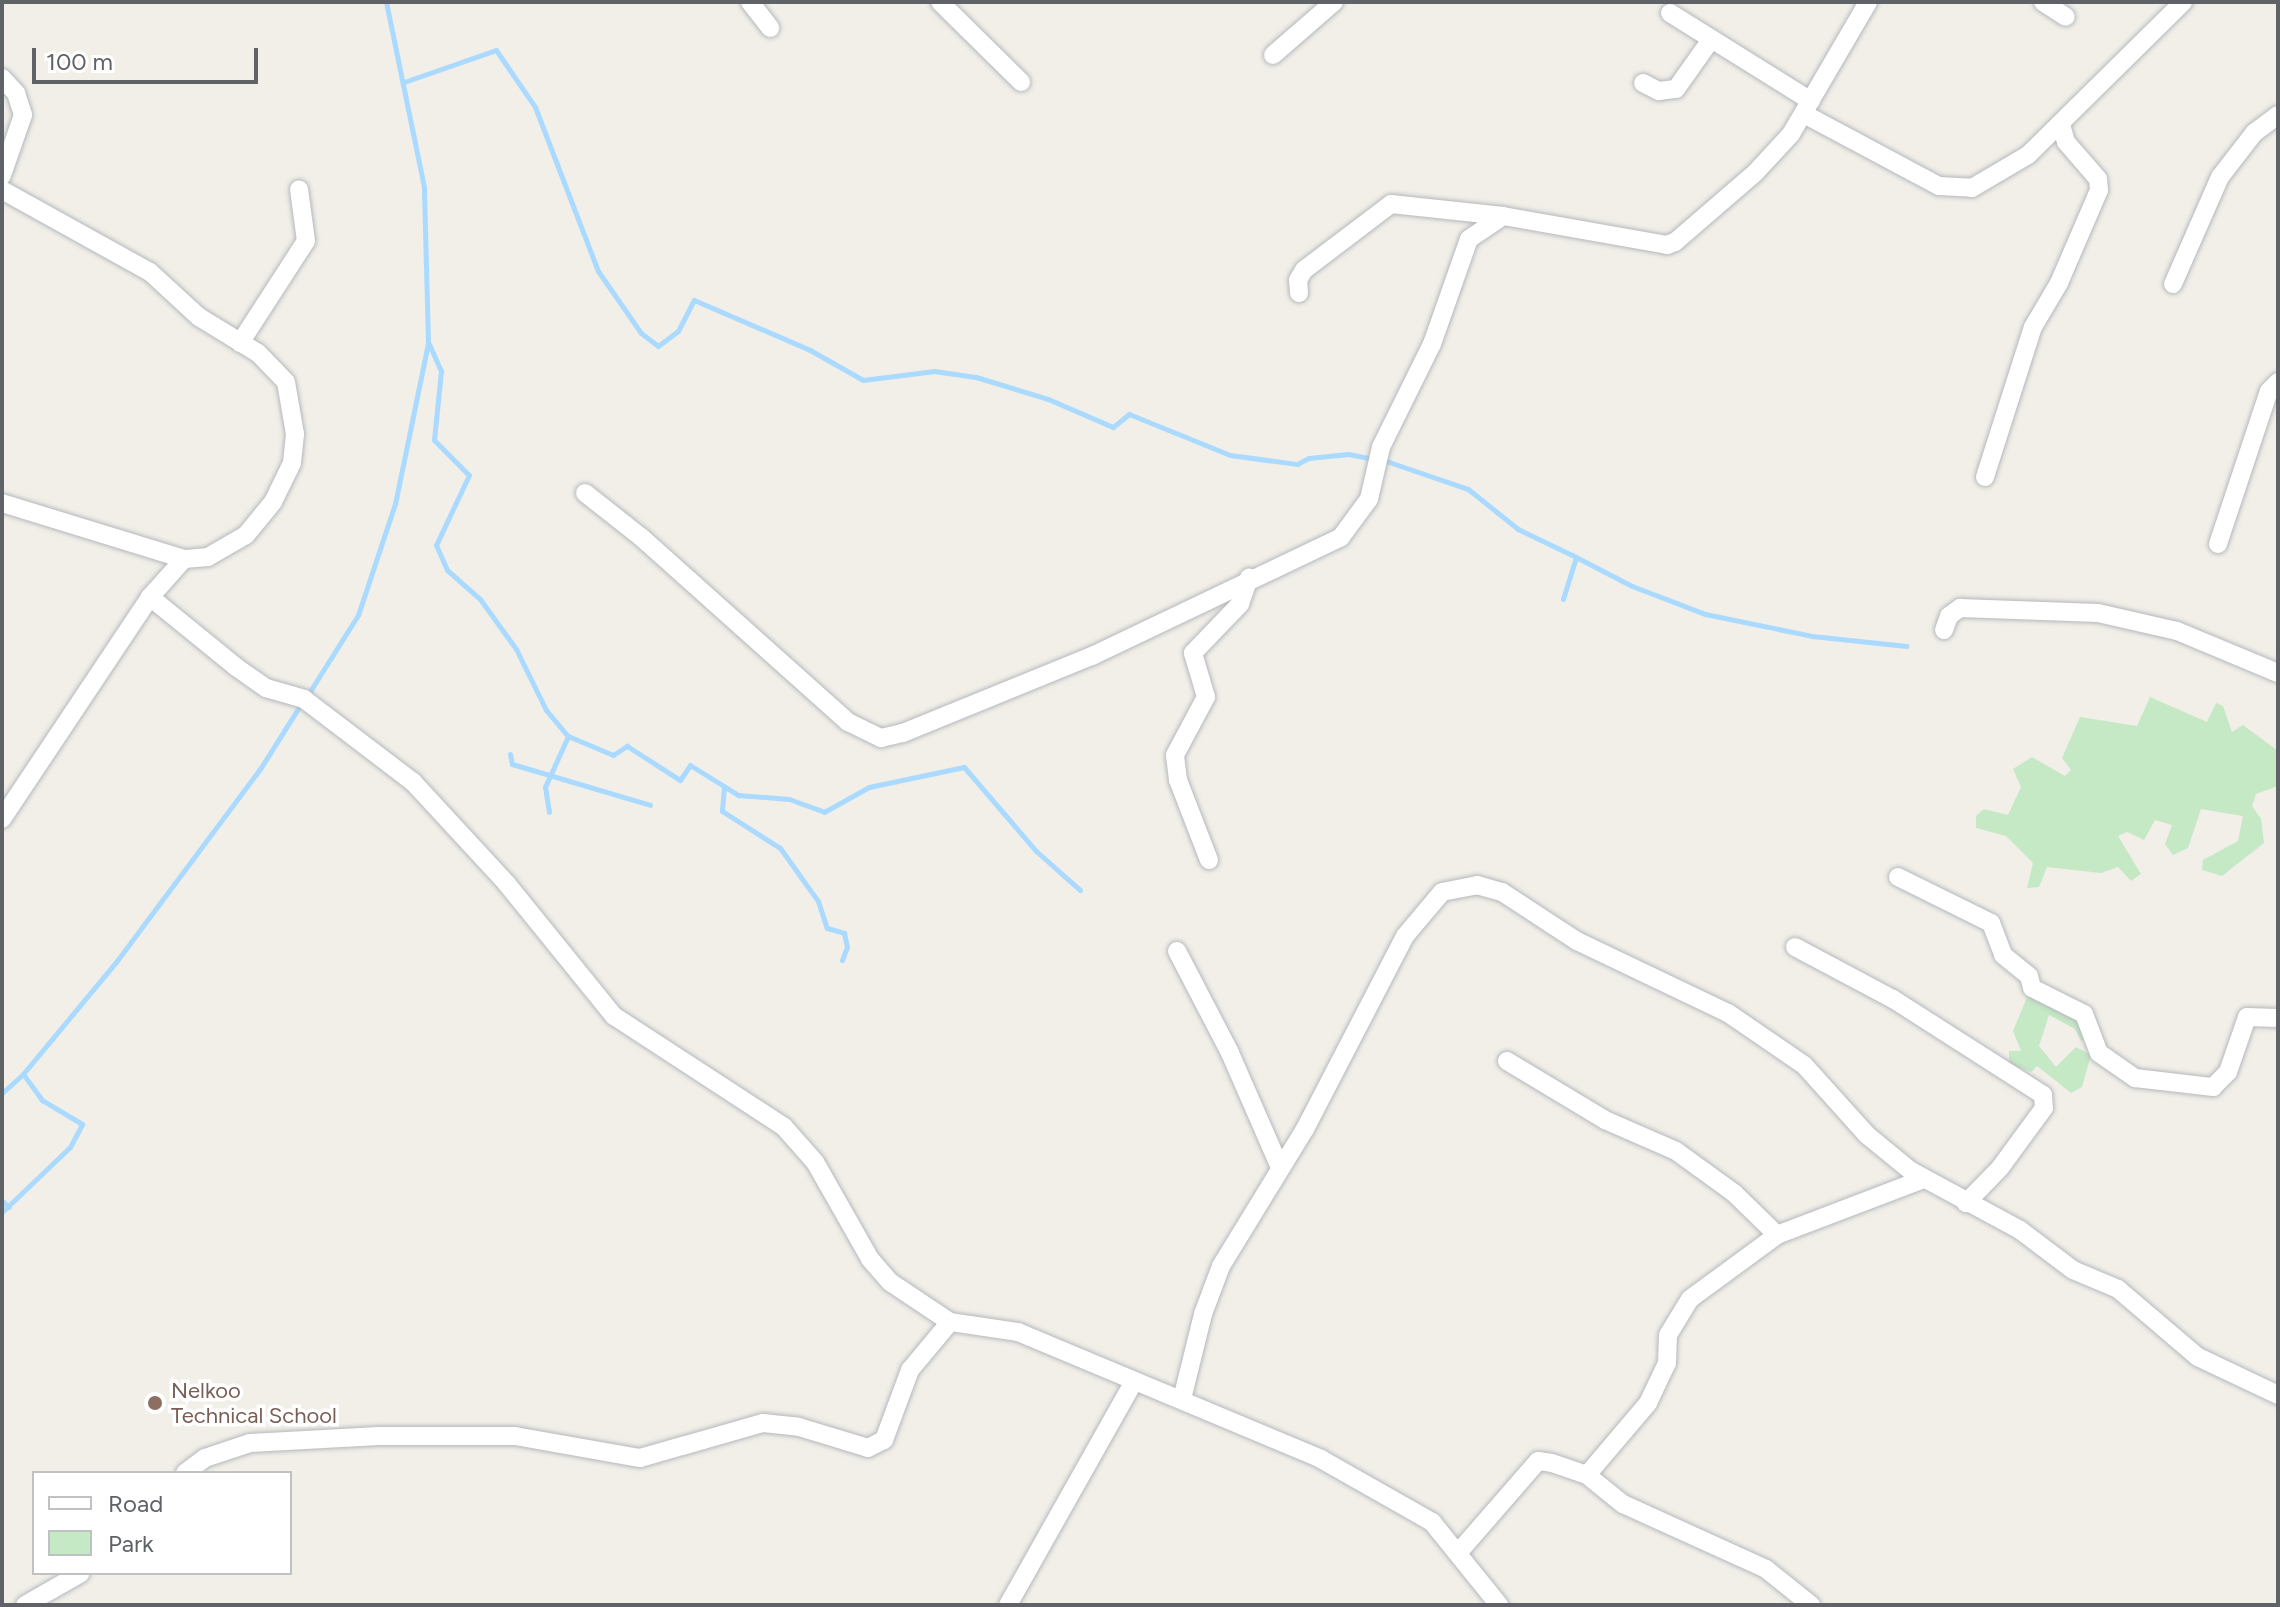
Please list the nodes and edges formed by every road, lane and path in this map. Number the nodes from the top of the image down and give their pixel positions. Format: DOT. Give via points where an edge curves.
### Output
graph roads {
  1 [pos="750,2"];
  2 [pos="940,2"];
  3 [pos="1334,2"];
  4 [pos="1868,2"];
  5 [pos="2043,2"];
  6 [pos="2183,2"];
  7 [pos="1670,13"];
  8 [pos="2066,17"];
  9 [pos="770,28"];
  10 [pos="1710,41"];
  11 [pos="1273,55"];
  12 [pos="2,78"];
  13 [pos="1021,82"];
  14 [pos="1643,83"];
  15 [pos="1807,108"];
  16 [pos="2278,115"];
  17 [pos="2061,125"];
  18 [pos="2,175"];
  19 [pos="299,189"];
  20 [pos="2,190"];
  21 [pos="1503,216"];
  22 [pos="2173,284"];
  23 [pos="1299,293"];
  24 [pos="240,343"];
  25 [pos="2278,382"];
  26 [pos="1985,477"];
  27 [pos="585,493"];
  28 [pos="2,503"];
  29 [pos="2218,544"];
  30 [pos="184,559"];
  31 [pos="1249,578"];
  32 [pos="150,597"];
  33 [pos="1944,630"];
  34 [pos="2278,673"];
  35 [pos="2,819"];
  36 [pos="1209,860"];
  37 [pos="1898,877"];
  38 [pos="1795,947"];
  39 [pos="1177,951"];
  40 [pos="2278,1018"];
  41 [pos="1507,1061"];
  42 [pos="1279,1165"];
  43 [pos="1924,1179"];
  44 [pos="1966,1203"];
  45 [pos="1777,1235"];
  46 [pos="950,1322"];
  47 [pos="1134,1381"];
  48 [pos="2278,1395"];
  49 [pos="1182,1399"];
  50 [pos="188,1471"];
  51 [pos="1587,1475"];
  52 [pos="1458,1553"];
  53 [pos="78,1575"];
  54 [pos="25,1605"];
  55 [pos="1008,1605"];
  56 [pos="1499,1605"];
  57 [pos="1811,1605"];
  1 -- 9 [label="street"];
  2 -- 13 [label="street"];
  3 -- 11 [label="street"];
  4 -- 15 [label="street"];
  5 -- 8 [label="street"];
  6 -- 17 [label="street" via="2081,98"];
  7 -- 10 [label="street"];
  10 -- 14 [label="street" via="1676,89 1659,91"];
  10 -- 15 [label="street"];
  12 -- 18 [label="street" via="16,93 23,115"];
  15 -- 17 [label="street" via="1898,167 1956,191 2009,170"];
  15 -- 21 [label="street" via="1755,173 1672,243"];
  16 -- 22 [label="street" via="2254,133 2220,177"];
  17 -- 26 [label="street" via="2065,140 2097,177 2099,190 2059,283 2033,327"];
  19 -- 24 [label="street" via="306,241"];
  20 -- 24 [label="street" via="150,272 199,317"];
  21 -- 23 [label="street" via="1391,204 1304,270"];
  21 -- 31 [label="street" via="1464,247 1432,344 1392,422 1369,499 1354,524 1321,547"];
  24 -- 30 [label="street" via="286,382 295,415 292,463 273,502 246,535 221,552"];
  25 -- 29 [label="street" via="2269,391"];
  27 -- 31 [label="street" via="650,544 848,722 881,738 1092,656"];
  28 -- 30 [label="street"];
  30 -- 32 [label="street"];
  31 -- 36 [label="street" via="1240,604 1193,653 1206,697 1175,755 1178,780"];
  32 -- 35 [label="street"];
  32 -- 46 [label="street" via="236,667 266,688 304,699 413,782 494,868 614,1016 784,1127 815,1162 870,1259 890,1282"];
  33 -- 34 [label="street" via="1948,617 1960,608 2098,613 2177,631"];
  37 -- 40 [label="street" via="1991,923 2003,955 2029,976 2032,988 2084,1014 2099,1053 2135,1078 2213,1087 2228,1072 2247,1017"];
  38 -- 44 [label="street" via="1862,981 2043,1095 2044,1108 2000,1168"];
  39 -- 42 [label="street"];
  41 -- 45 [label="street" via="1605,1120 1676,1151 1734,1193"];
  42 -- 43 [label="street" via="1305,1129 1421,912 1447,889 1477,885 1502,892 1577,941 1728,1013 1804,1065 1867,1135"];
  42 -- 49 [label="street" via="1209,1295"];
  43 -- 44 [label="street"];
  43 -- 45 [label="street"];
  44 -- 48 [label="street" via="2020,1230 2073,1270 2134,1299 2198,1357"];
  45 -- 51 [label="street" via="1690,1299 1668,1335 1662,1376 1648,1403"];
  46 -- 47 [label="street" via="1018,1332"];
  46 -- 50 [label="street" via="910,1370 884,1440 868,1448 799,1427 763,1423 640,1458 515,1436 379,1436 250,1443 205,1458"];
  47 -- 49 [label="street"];
  47 -- 55 [label="street"];
  49 -- 52 [label="street" via="1321,1459 1419,1512"];
  51 -- 52 [label="street" via="1538,1461"];
  51 -- 57 [label="street" via="1623,1504 1766,1569"];
  52 -- 56 [label="street"];
  53 -- 54 [label="street"];
}
